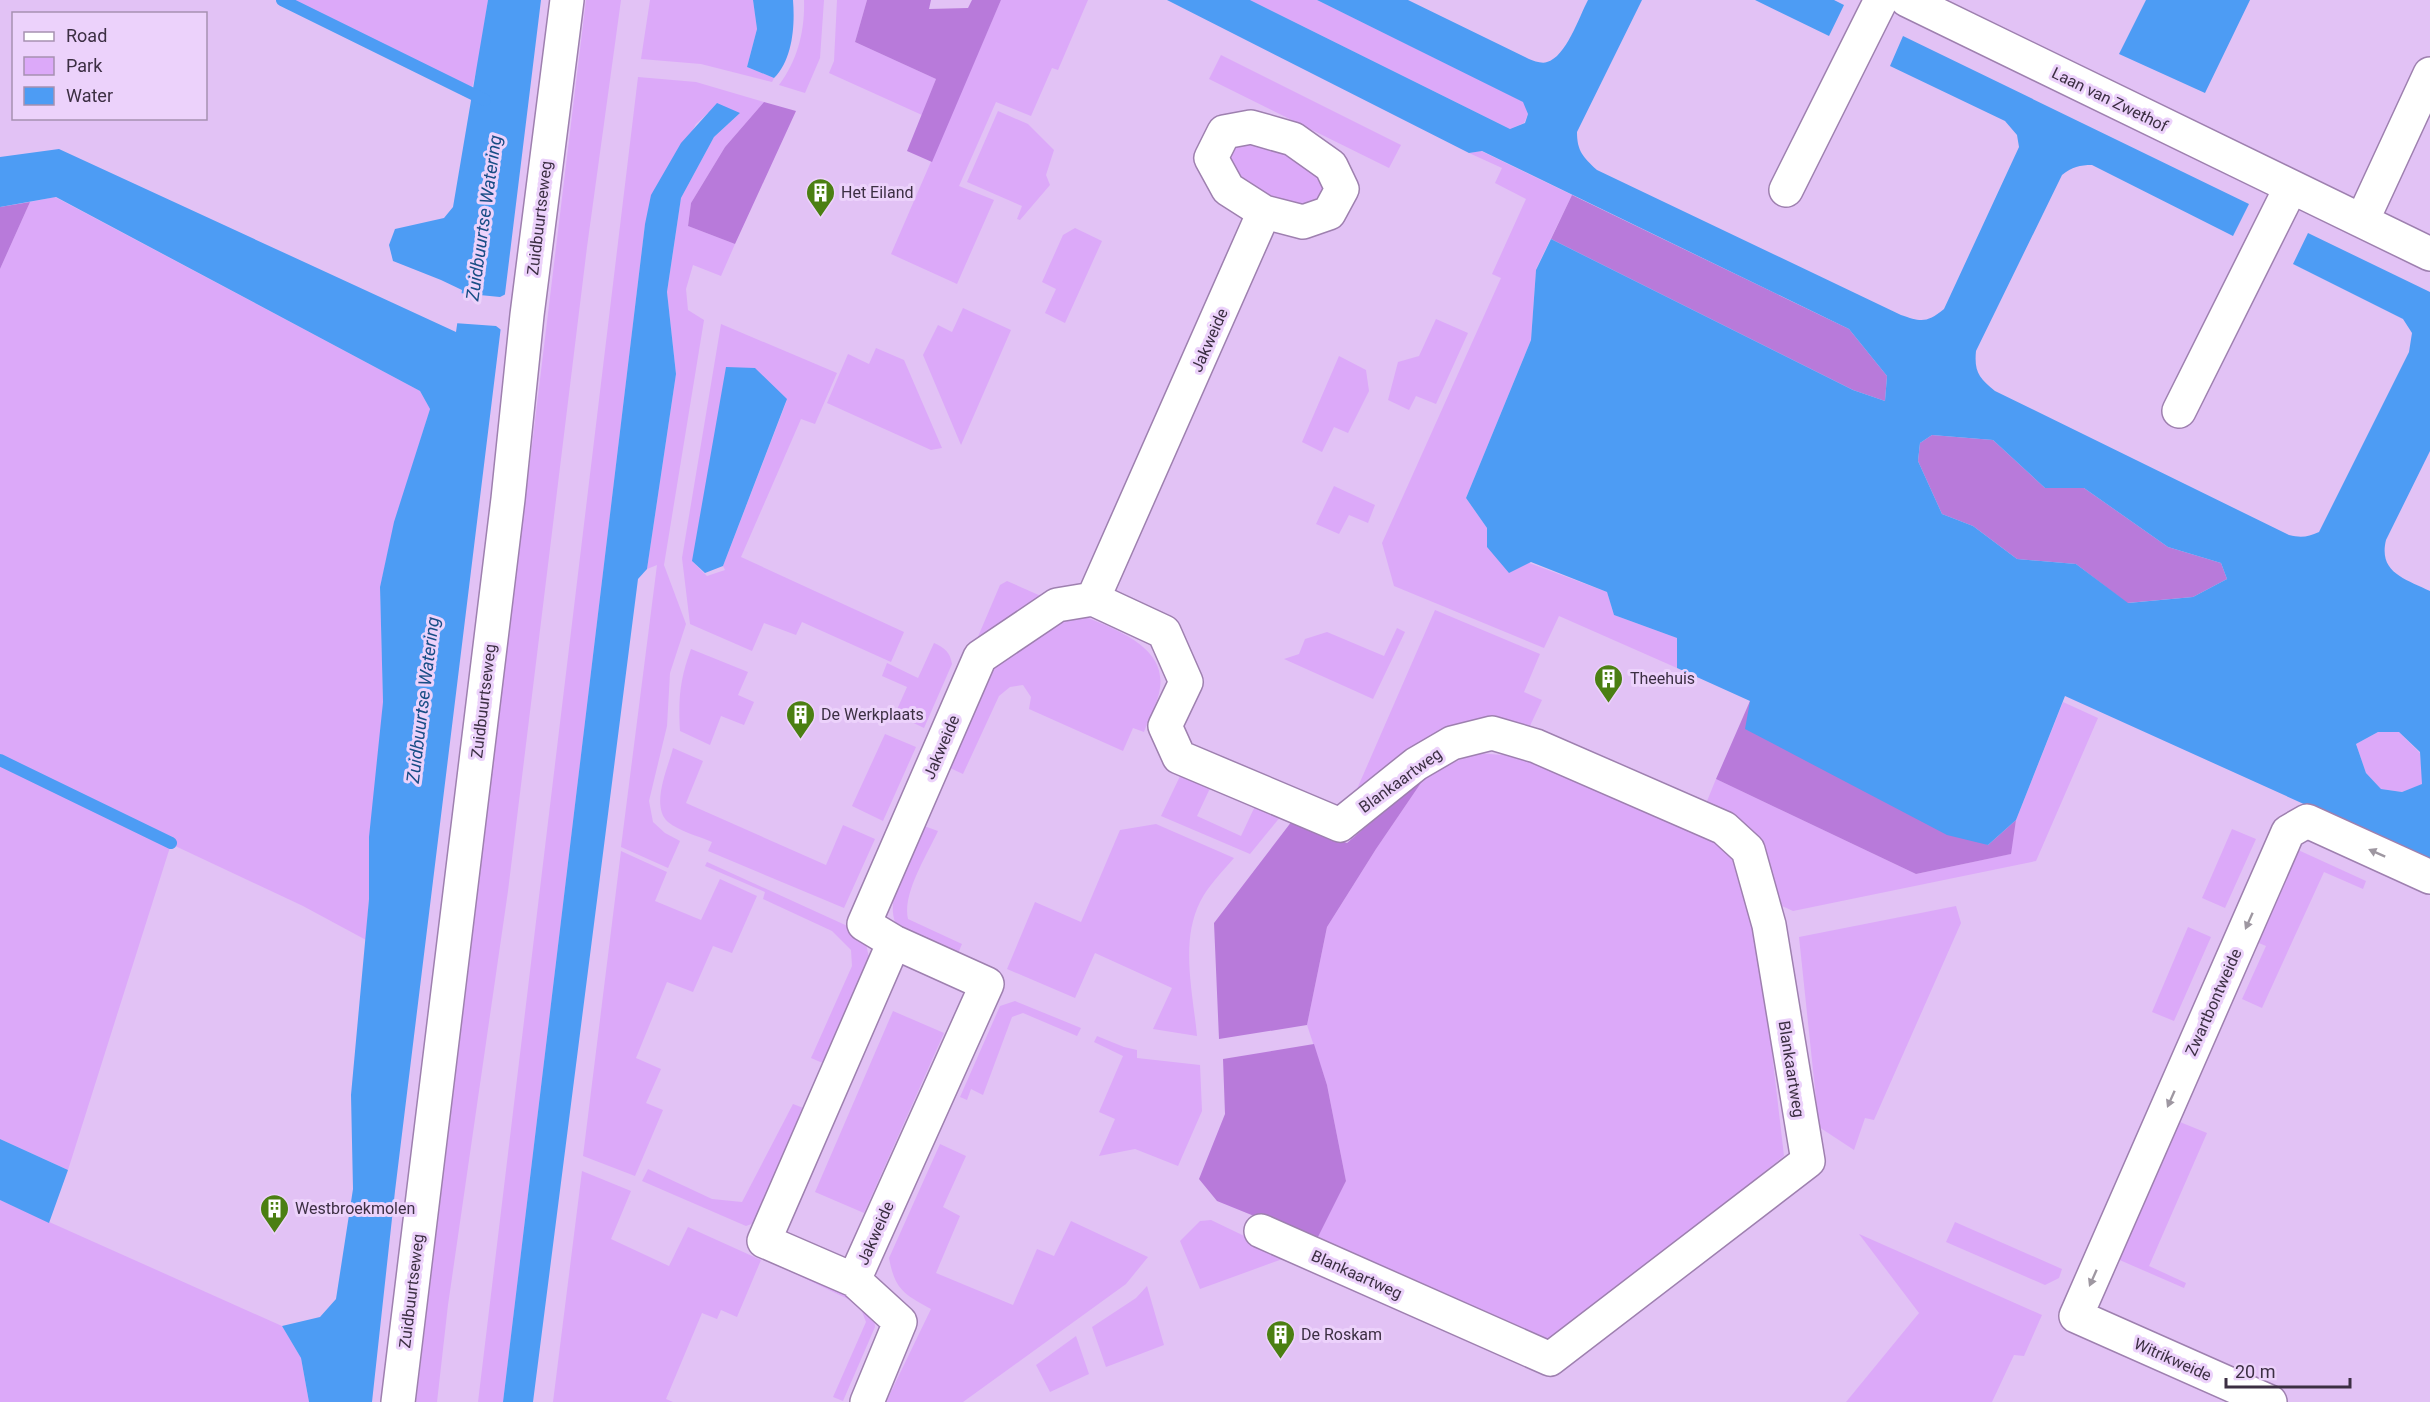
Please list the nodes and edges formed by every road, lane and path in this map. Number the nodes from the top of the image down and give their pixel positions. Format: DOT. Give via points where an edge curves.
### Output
graph roads {
  1 [pos="567,0"];
  2 [pos="1881,0"];
  3 [pos="1924,3"];
  4 [pos="2430,74"];
  5 [pos="2290,188"];
  6 [pos="1786,190"];
  7 [pos="1264,212"];
  8 [pos="2362,221"];
  9 [pos="2430,254"];
  10 [pos="2179,411"];
  11 [pos="1093,599"];
  12 [pos="2430,876"];
  13 [pos="894,942"];
  14 [pos="1261,1230"];
  15 [pos="854,1280"];
  16 [pos="2076,1316"];
  17 [pos="398,1402"];
  18 [pos="867,1402"];
  19 [pos="2270,1402"];
  1 -- 17 [label="street, Zuidbuurtseweg" via="526,315 508,499"];
  2 -- 6 [label="street"];
  3 -- 5 [label="street, Laan van Zwethof"];
  4 -- 8 [label="street"];
  5 -- 8 [label="street, Laan van Zwethof"];
  5 -- 10 [label="street"];
  7 -- 11 [label="street, Jakweide"];
  8 -- 9 [label="street, Laan van Zwethof"];
  11 -- 13 [label="street, Jakweide" via="1057,605 980,657 864,924"];
  11 -- 14 [label="street, Blankaartweg" via="1164,632 1186,682 1165,726 1179,757 1340,825 1416,764 1452,743 1492,733 1536,746 1724,828 1748,850 1768,925 1808,1161 1550,1359"];
  12 -- 16 [label="street, Zwartbontweide, one-way" via="2307,821 2288,832"];
  13 -- 15 [label="street, Jakweide" via="764,1241"];
  13 -- 15 [label="street, Jakweide" via="987,984"];
  15 -- 18 [label="street, Jakweide" via="900,1322"];
  16 -- 19 [label="street, Witrikweide"];
}
